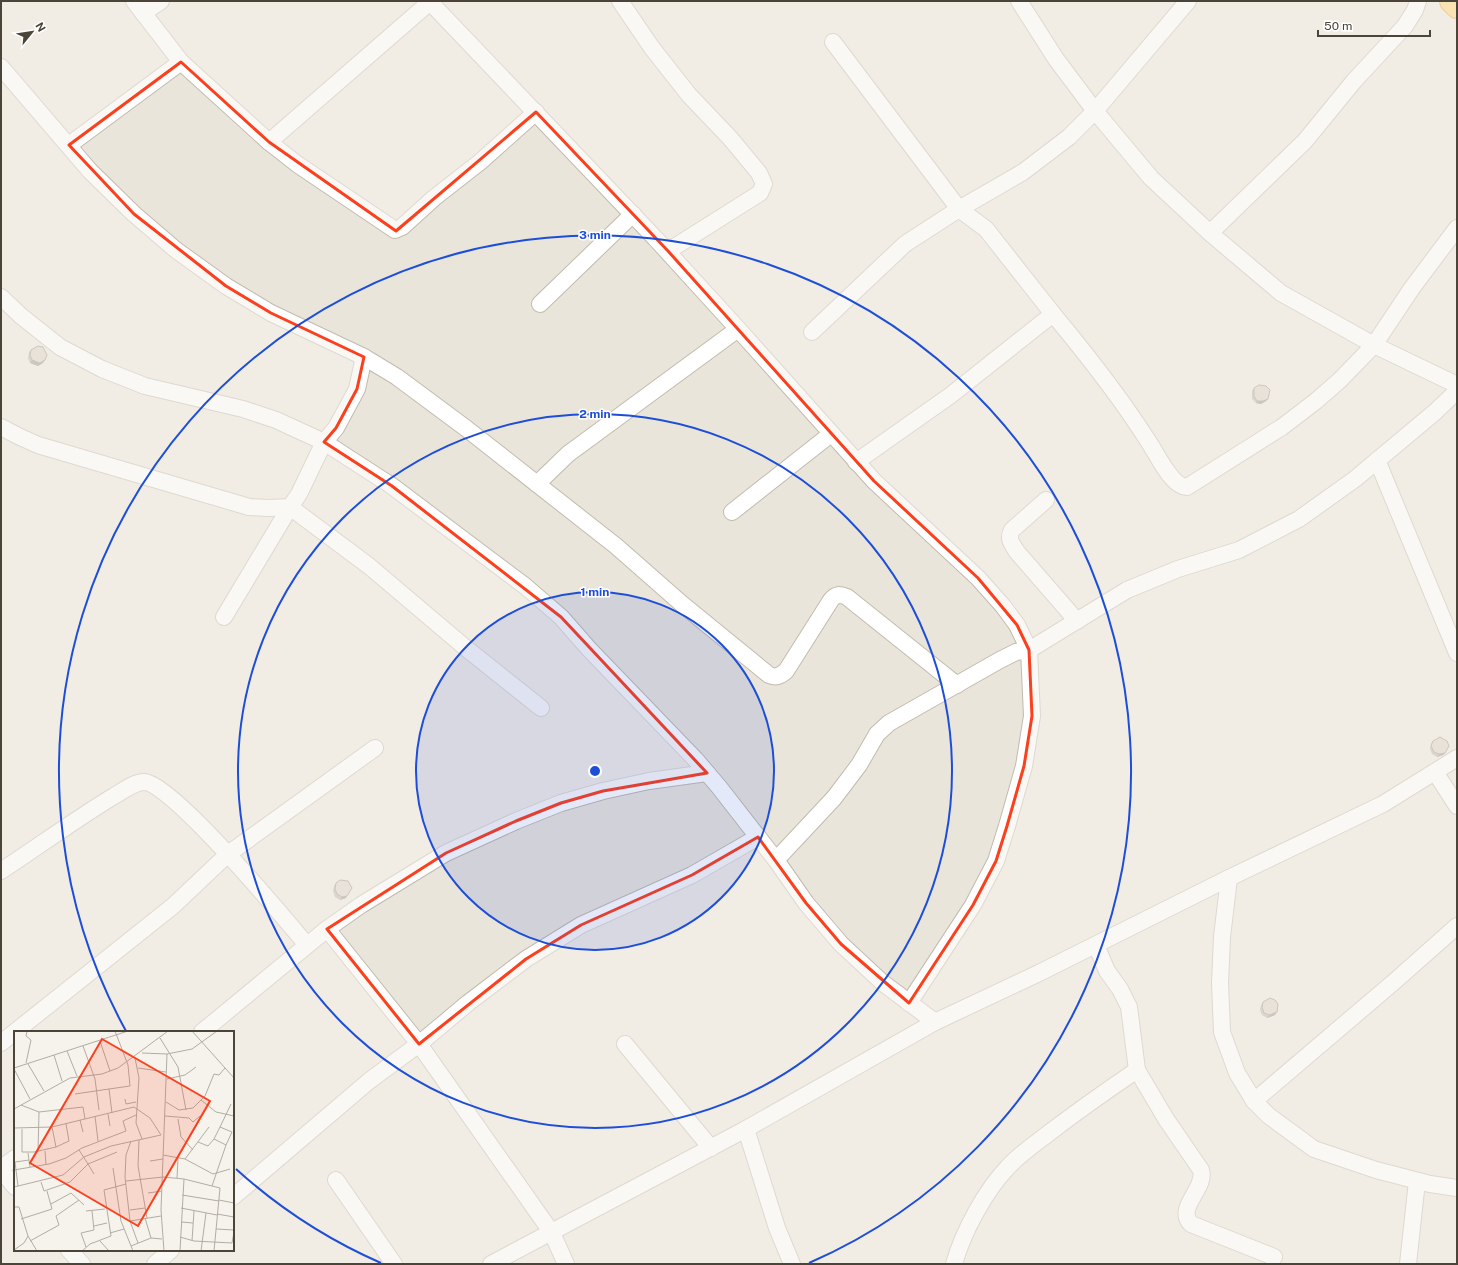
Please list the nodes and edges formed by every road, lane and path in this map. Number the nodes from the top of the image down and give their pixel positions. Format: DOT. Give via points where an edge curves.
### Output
graph roads {
  1 [pos="161,1"];
  2 [pos="429,1"];
  3 [pos="620,1"];
  4 [pos="1019,1"];
  5 [pos="1188,1"];
  6 [pos="1418,1"];
  7 [pos="1451,1"];
  8 [pos="139,7"];
  9 [pos="1457,7"];
  10 [pos="833,42"];
  11 [pos="181,62"];
  12 [pos="1,67"];
  13 [pos="1095,111"];
  14 [pos="536,112"];
  15 [pos="269,142"];
  16 [pos="68,145"];
  17 [pos="959,209"];
  18 [pos="633,214"];
  19 [pos="1457,228"];
  20 [pos="1210,233"];
  21 [pos="668,251"];
  22 [pos="1,296"];
  23 [pos="540,304"];
  24 [pos="1053,314"];
  25 [pos="738,328"];
  26 [pos="812,332"];
  27 [pos="1374,345"];
  28 [pos="364,358"];
  29 [pos="1457,385"];
  30 [pos="1457,391"];
  31 [pos="1,427"];
  32 [pos="831,434"];
  33 [pos="324,442"];
  34 [pos="1377,460"];
  35 [pos="856,462"];
  36 [pos="537,484"];
  37 [pos="1046,500"];
  38 [pos="290,507"];
  39 [pos="732,512"];
  40 [pos="224,617"];
  41 [pos="1077,621"];
  42 [pos="1029,650"];
  43 [pos="1457,653"];
  44 [pos="957,685"];
  45 [pos="541,708"];
  46 [pos="374,748"];
  47 [pos="1457,758"];
  48 [pos="1435,772"];
  49 [pos="707,773"];
  50 [pos="1457,806"];
  51 [pos="758,837"];
  52 [pos="228,854"];
  53 [pos="776,860"];
  54 [pos="1,871"];
  55 [pos="1229,878"];
  56 [pos="1457,926"];
  57 [pos="327,929"];
  58 [pos="307,945"];
  59 [pos="1096,945"];
  60 [pos="909,1003"];
  61 [pos="935,1022"];
  62 [pos="16,1031"];
  63 [pos="203,1031"];
  64 [pos="14,1033"];
  65 [pos="1,1043"];
  66 [pos="419,1044"];
  67 [pos="625,1044"];
  68 [pos="1137,1070"];
  69 [pos="1254,1101"];
  70 [pos="746,1129"];
  71 [pos="711,1148"];
  72 [pos="14,1159"];
  73 [pos="1,1169"];
  74 [pos="336,1180"];
  75 [pos="1417,1181"];
  76 [pos="14,1185"];
  77 [pos="1457,1188"];
  78 [pos="234,1197"];
  79 [pos="552,1233"];
  80 [pos="70,1251"];
  81 [pos="170,1251"];
  82 [pos="1274,1257"];
  83 [pos="82,1264"];
  84 [pos="155,1264"];
  85 [pos="394,1264"];
  86 [pos="491,1264"];
  87 [pos="566,1264"];
  88 [pos="792,1264"];
  89 [pos="954,1264"];
  90 [pos="1408,1264"];
  1 -- 8 [label="street"];
  2 -- 14 [label="street"];
  2 -- 15 [label="street"];
  3 -- 21 [label="street" via="652,48 689,95 759,173 764,184 760,193"];
  4 -- 13 [label="street" via="1056,59"];
  5 -- 13 [label="street"];
  6 -- 20 [label="street" via="1405,26 1354,81 1305,141"];
  7 -- 9 [label="highway"];
  8 -- 11 [label="street"];
  10 -- 17 [label="street"];
  11 -- 15 [label="street"];
  11 -- 16 [label="street"];
  12 -- 16 [label="street"];
  13 -- 17 [label="street" via="1069,137 1023,172"];
  13 -- 20 [label="street" via="1151,178"];
  14 -- 15 [label="street" via="480,162 402,227 395,230 297,164"];
  14 -- 18 [label="street"];
  16 -- 28 [label="street" via="90,171 134,214 176,250 226,286 271,313"];
  17 -- 24 [label="street" via="986,229"];
  17 -- 26 [label="street" via="905,244"];
  18 -- 21 [label="street"];
  18 -- 23 [label="street"];
  19 -- 27 [label="street"];
  20 -- 27 [label="street" via="1281,293"];
  21 -- 25 [label="street"];
  22 -- 33 [label="street" via="21,316 60,347 102,370 145,386 243,409 276,420"];
  24 -- 27 [label="street" via="1092,360 1170,476 1184,487 1282,427 1340,380"];
  24 -- 35 [label="street" via="951,395"];
  25 -- 32 [label="street"];
  25 -- 36 [label="street" via="568,454"];
  27 -- 29 [label="street"];
  28 -- 33 [label="street" via="357,389 336,428"];
  28 -- 36 [label="street" via="397,377"];
  30 -- 34 [label="street"];
  31 -- 38 [label="street" via="38,445 209,496 249,506"];
  32 -- 35 [label="street"];
  32 -- 39 [label="street"];
  33 -- 38 [label="street"];
  33 -- 49 [label="street" via="399,490 561,616 588,648"];
  34 -- 41 [label="street" via="1355,479 1298,519 1240,550 1178,569 1127,590"];
  34 -- 43 [label="street"];
  35 -- 42 [label="street" via="955,556 1003,606 1017,625"];
  36 -- 44 [label="street" via="774,677 786,671 831,600 840,595 847,597"];
  37 -- 41 [label="street" via="1012,530 1009,539 1017,552"];
  38 -- 40 [label="street"];
  38 -- 45 [label="street" via="369,566"];
  41 -- 42 [label="street"];
  42 -- 44 [label="street" via="1016,652"];
  42 -- 60 [label="street" via="1032,716 1024,766 996,861 973,905"];
  44 -- 53 [label="street" via="889,723 877,734 859,765 834,798"];
  46 -- 52 [label="street"];
  47 -- 48 [label="street"];
  48 -- 50 [label="street"];
  48 -- 55 [label="street" via="1383,804"];
  49 -- 51 [label="street"];
  49 -- 57 [label="street" via="649,781 561,802 446,853"];
  51 -- 53 [label="street"];
  51 -- 66 [label="street" via="692,875 581,925 526,959"];
  52 -- 54 [label="street" via="165,792 143,781 98,806"];
  52 -- 58 [label="street"];
  52 -- 62 [label="street" via="173,906"];
  53 -- 60 [label="street" via="806,903 841,944"];
  55 -- 59 [label="street"];
  55 -- 69 [label="street" via="1222,937 1222,1032 1237,1073"];
  56 -- 69 [label="street"];
  57 -- 58 [label="street"];
  57 -- 66 [label="street"];
  58 -- 63 [label="street"];
  59 -- 61 [label="street"];
  59 -- 68 [label="street" via="1107,971 1129,1007"];
  60 -- 61 [label="street"];
  61 -- 70 [label="street"];
  64 -- 65 [label="street"];
  66 -- 78 [label="street" via="369,1081"];
  66 -- 79 [label="street"];
  67 -- 71 [label="street"];
  68 -- 82 [label="street" via="1201,1170 1202,1179 1186,1213 1188,1221"];
  68 -- 89 [label="street" via="1081,1108 1008,1166 974,1217"];
  69 -- 75 [label="street" via="1269,1116 1314,1149"];
  70 -- 71 [label="street"];
  70 -- 88 [label="street" via="777,1228"];
  71 -- 79 [label="street"];
  72 -- 73 [label="street"];
  73 -- 76 [label="street"];
  74 -- 85 [label="street"];
  75 -- 77 [label="street"];
  75 -- 90 [label="street"];
  79 -- 86 [label="street"];
  79 -- 87 [label="street"];
  80 -- 83 [label="street"];
  81 -- 84 [label="street"];
}
